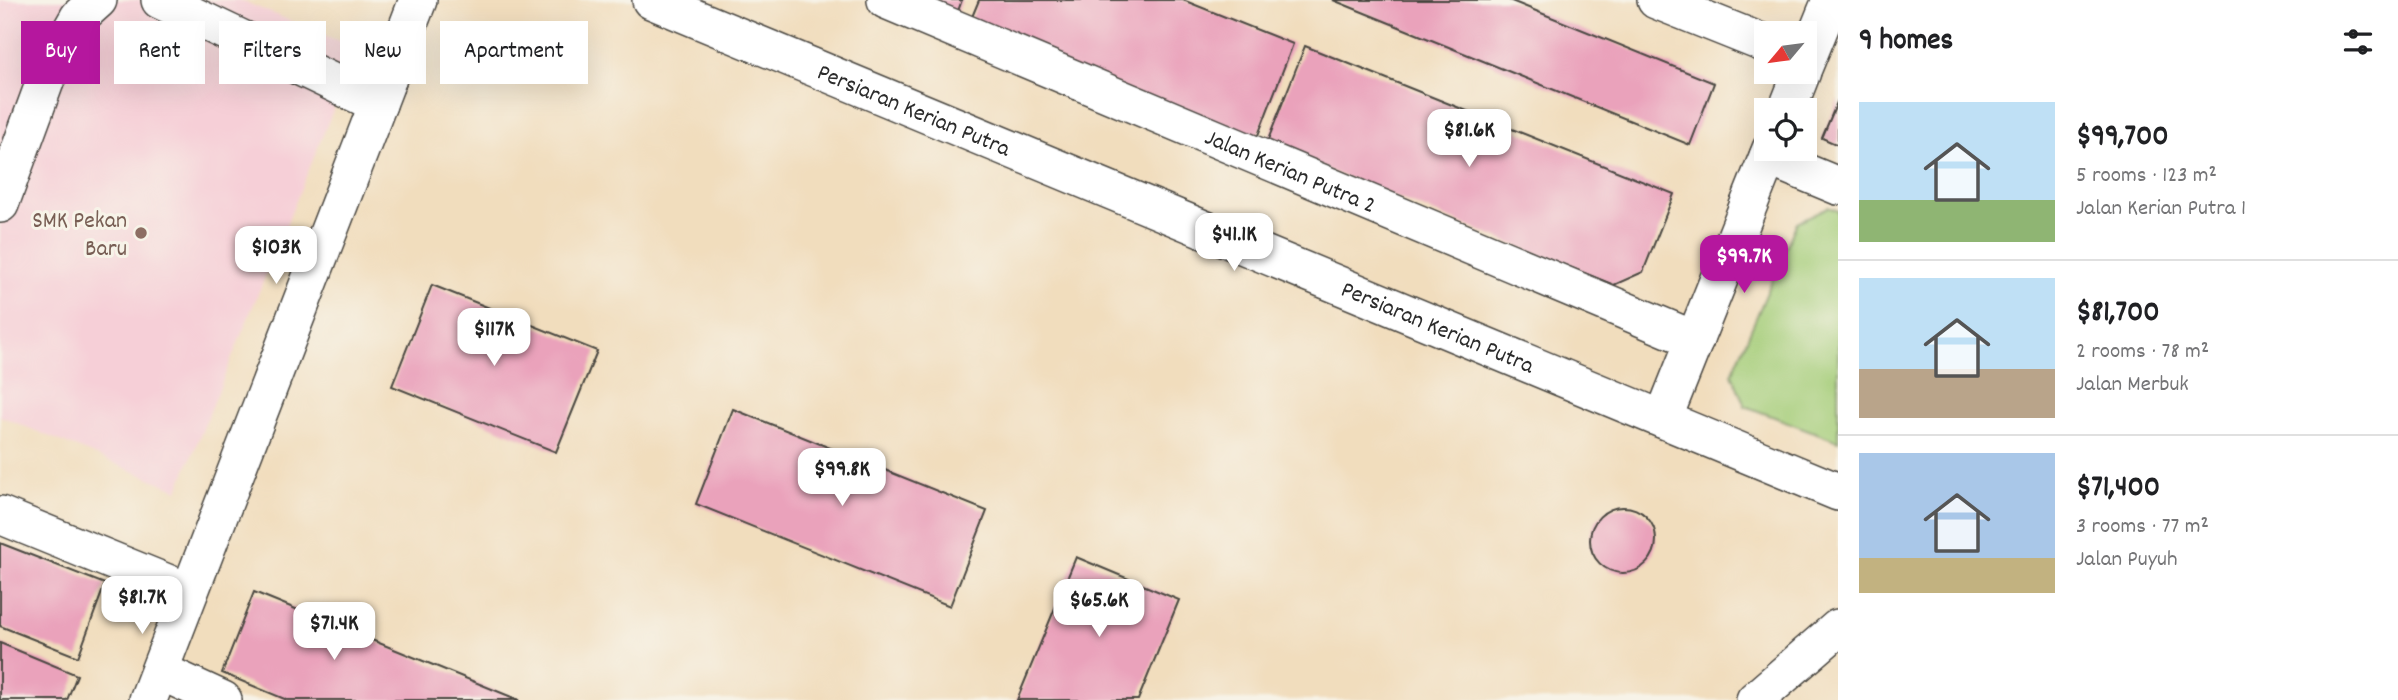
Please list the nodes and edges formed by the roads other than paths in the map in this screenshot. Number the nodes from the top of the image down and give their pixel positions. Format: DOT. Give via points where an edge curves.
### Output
graph roads {
  1 [pos="98,0"];
  2 [pos="160,0"];
  3 [pos="418,0"];
  4 [pos="652,0"];
  5 [pos="886,0"];
  6 [pos="1656,0"];
  7 [pos="1831,0"];
  8 [pos="1817,34"];
  9 [pos="1754,39"];
  10 [pos="378,104"];
  11 [pos="1766,161"];
  12 [pos="1786,161"];
  13 [pos="1838,186"];
  14 [pos="0,204"];
  15 [pos="1695,340"];
  16 [pos="1663,419"];
  17 [pos="1838,492"];
  18 [pos="0,514"];
  19 [pos="189,592"];
  20 [pos="1838,628"];
  21 [pos="154,686"];
  22 [pos="223,700"];
  23 [pos="1755,700"];
  1 -- 14 [label="street" via="79,18 50,68"];
  2 -- 10 [label="street"];
  3 -- 10 [label="street"];
  4 -- 16 [label="street, Persiaran Kerian Putra"];
  5 -- 15 [label="street, Jalan Kerian Putra 2"];
  6 -- 9 [label="street"];
  7 -- 8 [label="street"];
  10 -- 19 [label="street"];
  11 -- 15 [label="street"];
  12 -- 13 [label="street"];
  15 -- 16 [label="street"];
  16 -- 17 [label="street, Persiaran Kerian Putra"];
  18 -- 19 [label="street"];
  19 -- 21 [label="street"];
  20 -- 23 [label="street"];
  21 -- 22 [label="street"];
}
